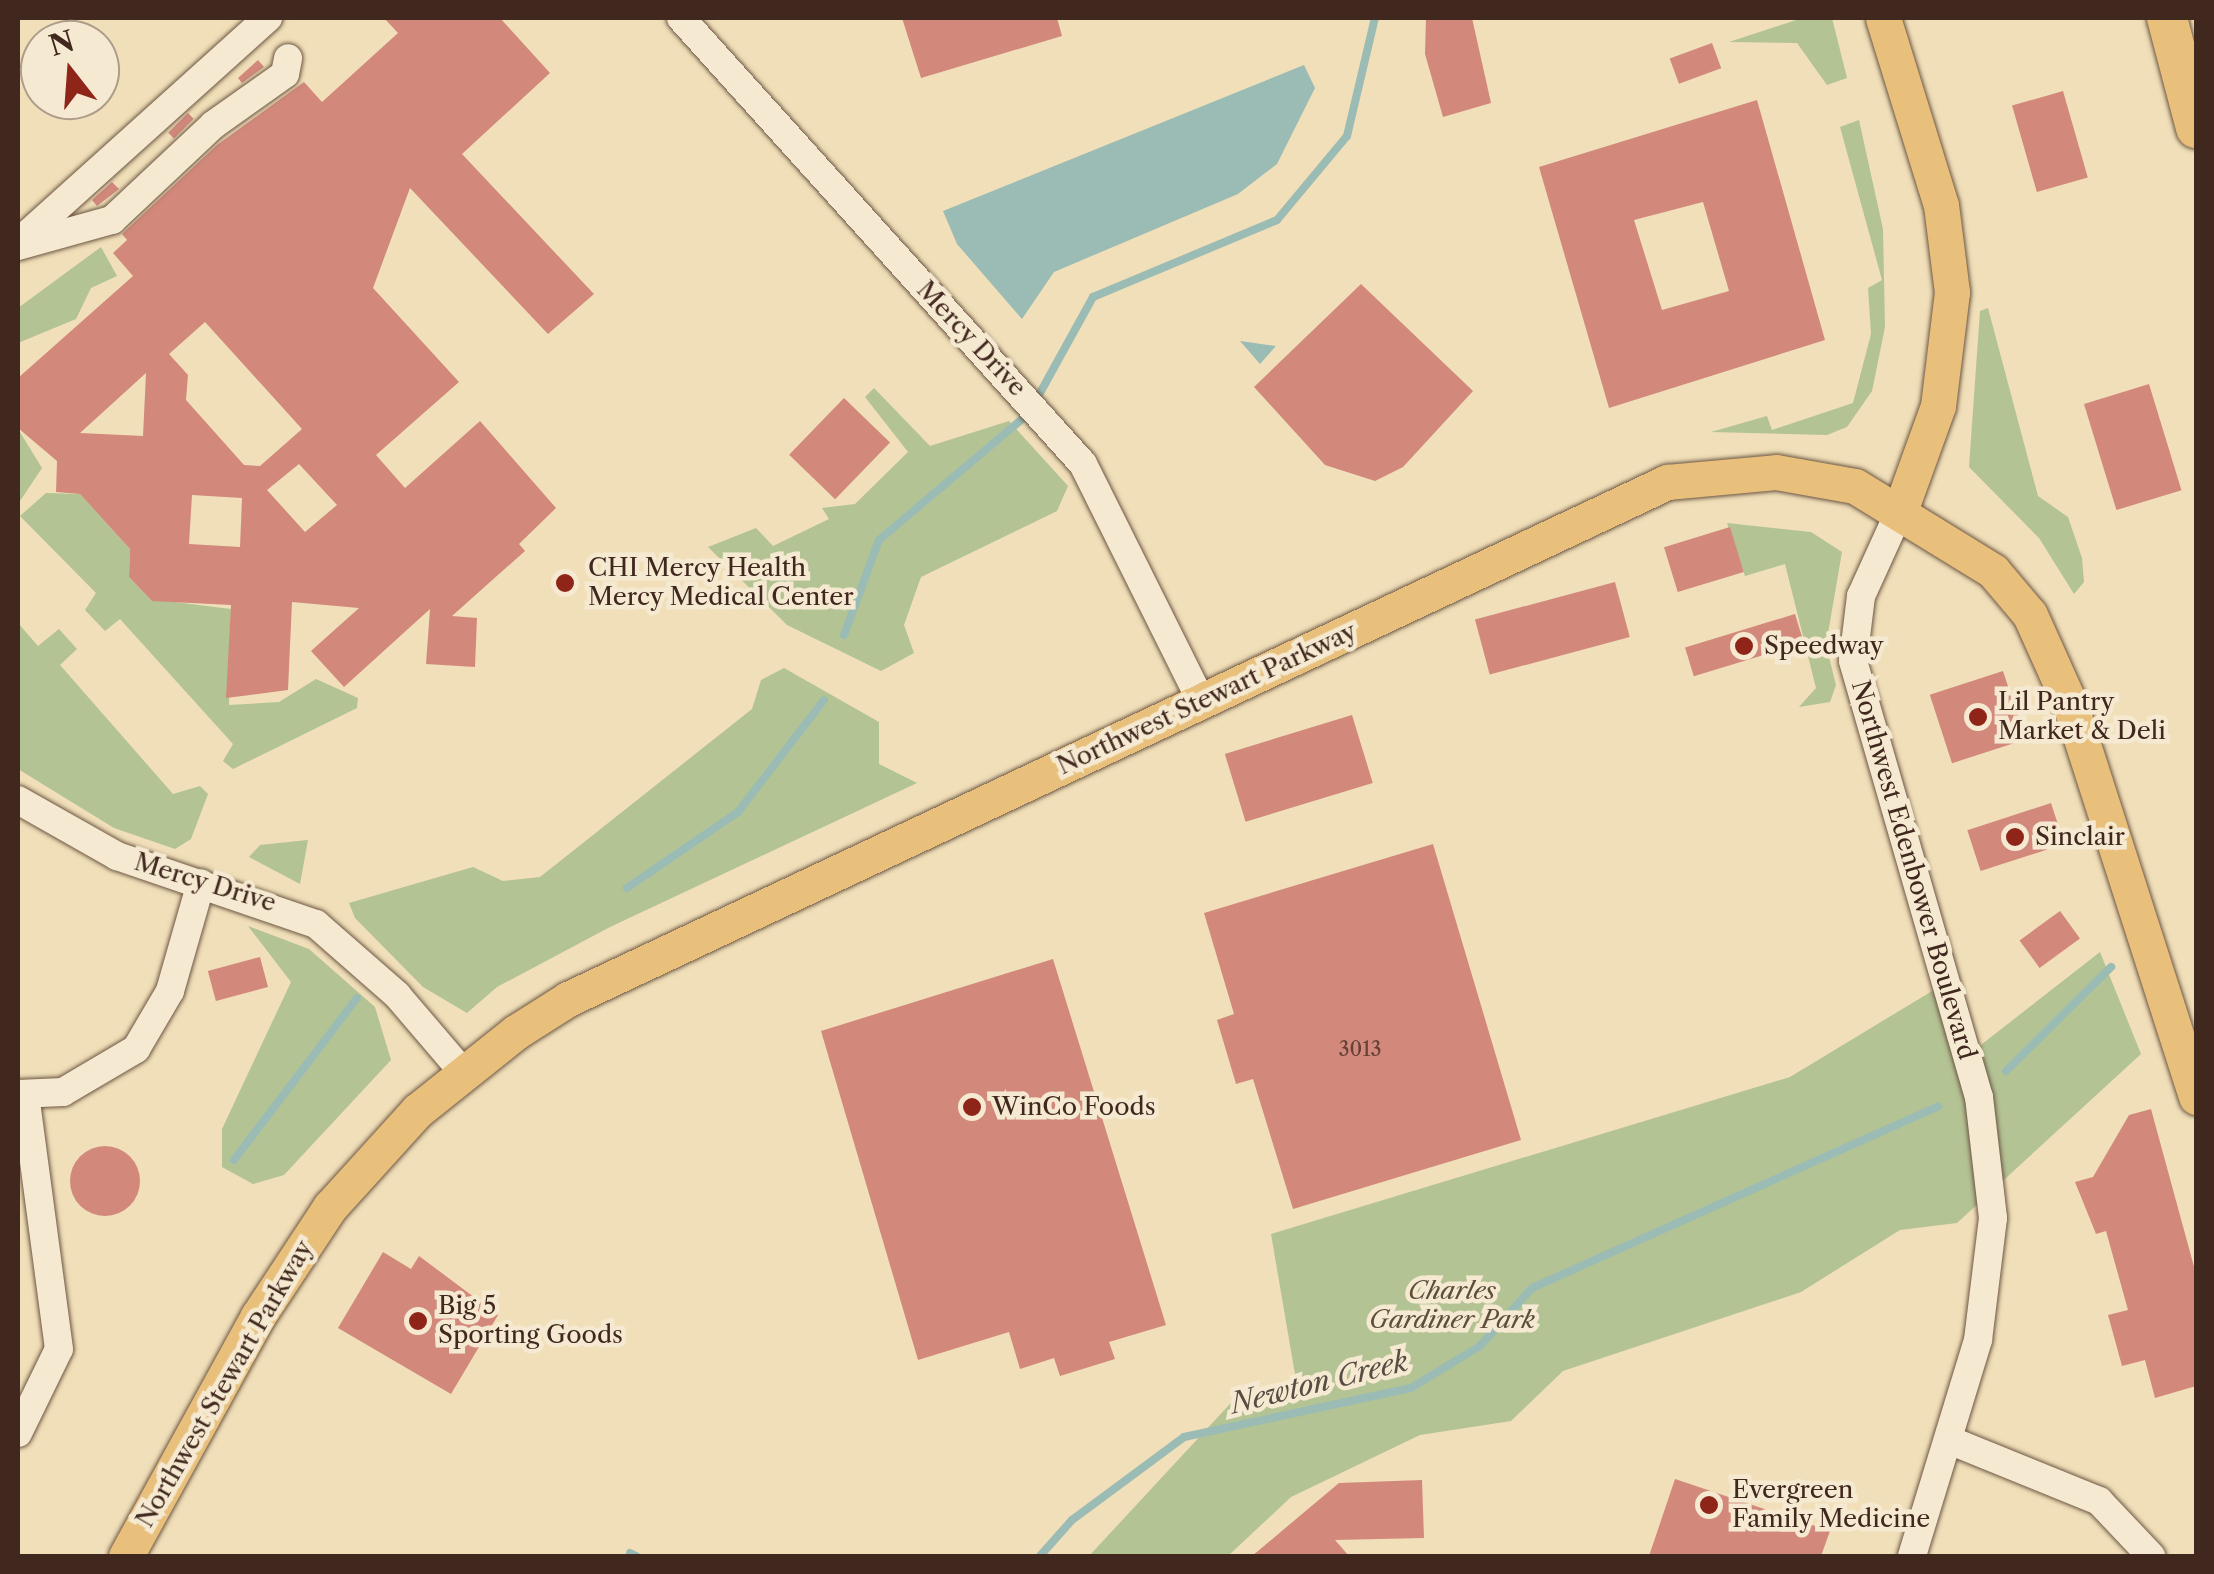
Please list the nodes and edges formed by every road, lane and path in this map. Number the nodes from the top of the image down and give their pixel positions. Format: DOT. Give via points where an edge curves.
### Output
graph roads {
  1 [pos="268,18"];
  2 [pos="681,18"];
  3 [pos="1883,18"];
  4 [pos="2167,18"];
  5 [pos="288,58"];
  6 [pos="2196,128"];
  7 [pos="18,245"];
  8 [pos="1900,508"];
  9 [pos="1201,701"];
  10 [pos="18,800"];
  11 [pos="201,883"];
  12 [pos="461,1070"];
  13 [pos="21,1095"];
  14 [pos="2196,1097"];
  15 [pos="18,1433"];
  16 [pos="1949,1440"];
  17 [pos="126,1556"];
  18 [pos="1912,1556"];
  19 [pos="2151,1556"];
  1 -- 7 [label="street"];
  2 -- 9 [label="street, Mercy Drive" via="1083,464"];
  3 -- 8 [label="main road, Northwest Edenbower Boulevard" via="1941,205 1952,292 1938,406"];
  4 -- 6 [label="highway"];
  5 -- 7 [label="street" via="286,74 212,125 112,220"];
  8 -- 9 [label="main road, Northwest Stewart Parkway" via="1855,486 1776,472 1667,482"];
  8 -- 14 [label="main road, Northwest Stewart Parkway" via="1993,571 2030,615 2085,744"];
  8 -- 16 [label="street, Northwest Edenbower Boulevard" via="1861,596 1853,661 1979,1096 1991,1175 1986,1298"];
  9 -- 12 [label="main road, Northwest Stewart Parkway" via="568,999"];
  10 -- 11 [label="street, Mercy Drive" via="118,856"];
  11 -- 12 [label="street, Mercy Drive" via="316,924 397,995"];
  11 -- 13 [label="street" via="170,992 136,1048 63,1092"];
  12 -- 17 [label="main road, Northwest Stewart Parkway" via="303,1244"];
  13 -- 15 [label="street" via="59,1349"];
  16 -- 18 [label="street, Northwest Edenbower Boulevard"];
  16 -- 19 [label="street" via="2098,1500"];
}
